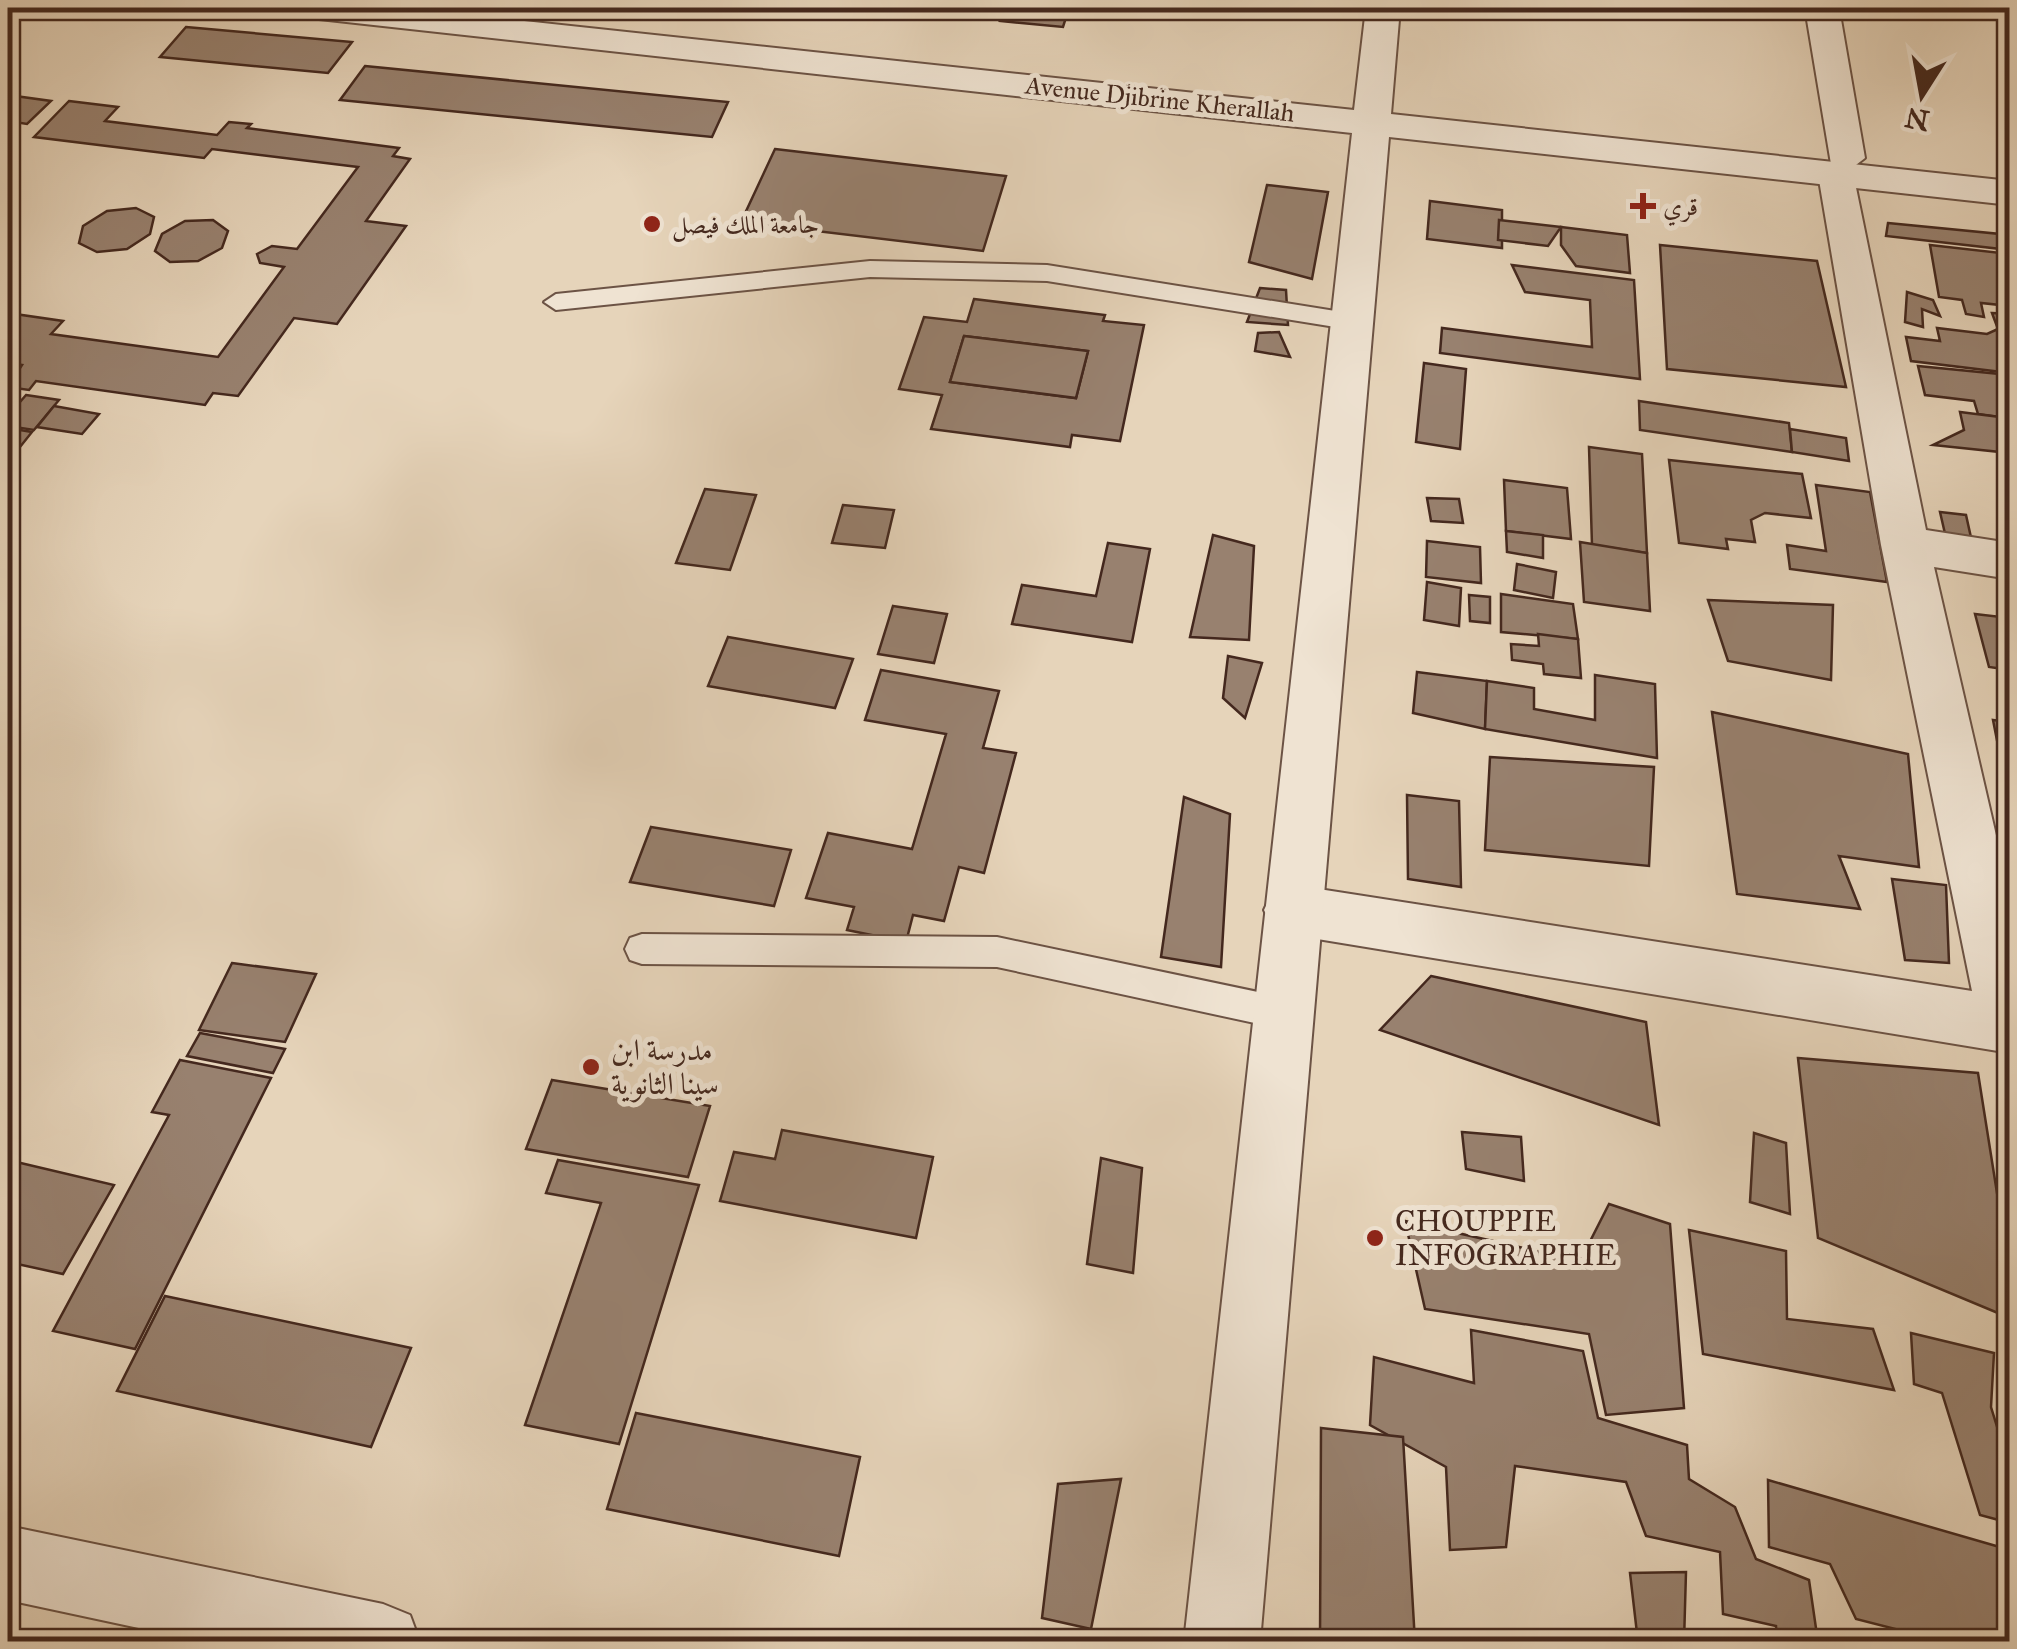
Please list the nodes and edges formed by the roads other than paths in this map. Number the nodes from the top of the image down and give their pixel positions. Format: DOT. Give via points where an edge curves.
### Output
graph roads {
  1 [pos="310,8"];
  2 [pos="512,8"];
  3 [pos="1382,8"];
  4 [pos="1822,8"];
  5 [pos="1375,113"];
  6 [pos="1841,166"];
  7 [pos="2010,175"];
  8 [pos="2010,193"];
  9 [pos="556,302"];
  10 [pos="1354,322"];
  11 [pos="1904,546"];
  12 [pos="2010,561"];
  13 [pos="1292,910"];
  14 [pos="642,948"];
  15 [pos="1282,1013"];
  16 [pos="2009,1025"];
  17 [pos="8,1563"];
  18 [pos="383,1642"];
  19 [pos="1222,1642"];
  1 -- 5 [label="street, Avenue Djibrine Kherallah"];
  2 -- 5 [label="street, Avenue Djibrine Kherallah"];
  3 -- 5 [label="street"];
  4 -- 6 [label="street"];
  5 -- 6 [label="street, Avenue Djibrine Kherallah"];
  5 -- 10 [label="street"];
  6 -- 7 [label="street, Avenue Djibrine Kherallah"];
  6 -- 8 [label="street, Avenue Djibrine Kherallah"];
  6 -- 11 [label="street"];
  9 -- 10 [label="lane" via="870,269 1028,272"];
  10 -- 13 [label="street"];
  11 -- 12 [label="street"];
  11 -- 16 [label="street"];
  13 -- 15 [label="street"];
  13 -- 16 [label="street"];
  14 -- 15 [label="lane" via="997,952"];
  15 -- 19 [label="street"];
  17 -- 18 [label="street"];
}
